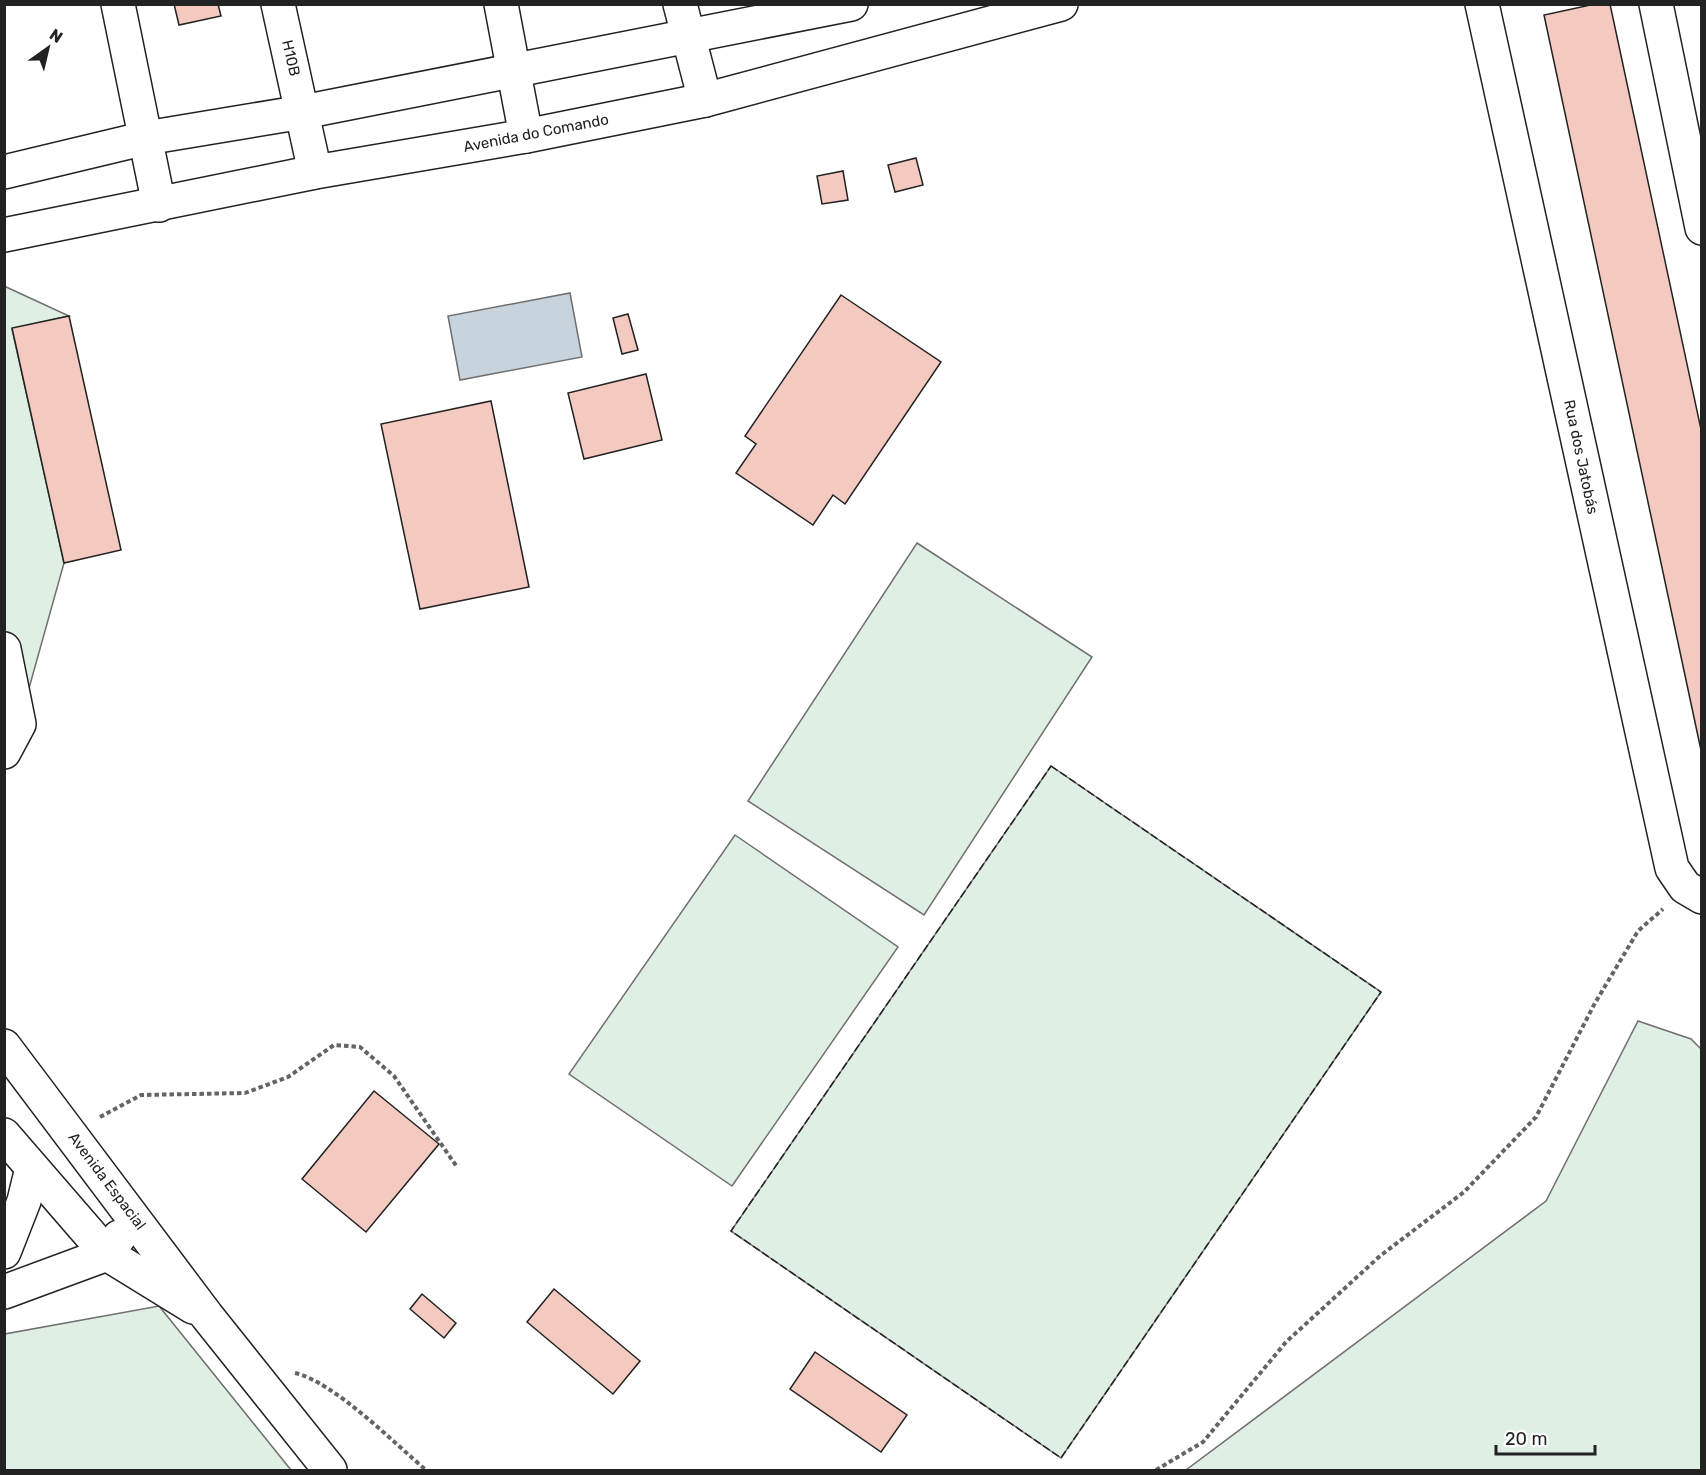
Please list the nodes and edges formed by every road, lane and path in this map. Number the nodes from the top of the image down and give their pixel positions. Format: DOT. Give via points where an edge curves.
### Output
graph roads {
  1 [pos="118,4"];
  2 [pos="278,4"];
  3 [pos="501,4"];
  4 [pos="680,4"];
  5 [pos="851,4"];
  6 [pos="1061,4"];
  7 [pos="1482,4"];
  8 [pos="1656,4"];
  9 [pos="688,37"];
  10 [pos="513,69"];
  11 [pos="705,99"];
  12 [pos="303,112"];
  13 [pos="526,136"];
  14 [pos="146,138"];
  15 [pos="4,172"];
  16 [pos="315,172"];
  17 [pos="159,205"];
  18 [pos="1701,228"];
  19 [pos="4,235"];
  20 [pos="4,649"];
  21 [pos="4,752"];
  22 [pos="1693,892"];
  23 [pos="4,1046"];
  24 [pos="70,1134"];
  25 [pos="4,1135"];
  26 [pos="457,1167"];
  27 [pos="32,1168"];
  28 [pos="134,1216"];
  29 [pos="4,1252"];
  30 [pos="107,1254"];
  31 [pos="4,1292"];
  32 [pos="207,1316"];
  33 [pos="244,1361"];
  34 [pos="330,1470"];
  35 [pos="426,1470"];
  36 [pos="1156,1470"];
  1 -- 14 [label="lane"];
  2 -- 12 [label="lane, H10B"];
  3 -- 10 [label="lane"];
  4 -- 9 [label="lane"];
  5 -- 9 [label="lane"];
  6 -- 11 [label="lane, Avenida do Comando"];
  7 -- 22 [label="lane, Rua dos Jatobás" via="1672,868"];
  8 -- 18 [label="lane"];
  9 -- 10 [label="lane"];
  9 -- 11 [label="lane"];
  10 -- 12 [label="lane"];
  10 -- 13 [label="lane"];
  11 -- 13 [label="lane, Avenida do Comando"];
  12 -- 14 [label="lane"];
  12 -- 16 [label="lane, H10B"];
  13 -- 16 [label="lane, Avenida do Comando"];
  14 -- 15 [label="lane"];
  14 -- 17 [label="lane"];
  16 -- 17 [label="lane, Avenida do Comando"];
  17 -- 19 [label="lane, Avenida do Comando"];
  20 -- 21 [label="lane" via="20,724"];
  22 -- 36 [label="path" via="1638,932 1594,1003 1536,1117 1464,1192 1380,1256 1286,1342 1203,1442"];
  23 -- 24 [label="lane, Avenida Espacial"];
  24 -- 26 [label="path" via="141,1095 245,1093 288,1077 334,1045 360,1047 394,1076"];
  24 -- 28 [label="lane, Avenida Espacial"];
  25 -- 27 [label="lane, Avenida Espacial"];
  27 -- 29 [label="lane"];
  27 -- 30 [label="lane, Avenida Espacial"];
  28 -- 30 [label="lane"];
  28 -- 32 [label="lane, Avenida Espacial"];
  30 -- 31 [label="lane"];
  30 -- 32 [label="lane, Avenida Espacial"];
  32 -- 33 [label="lane, Avenida Espacial"];
  33 -- 34 [label="lane, Avenida Espacial"];
  33 -- 35 [label="path" via="306,1376 336,1395"];
}
